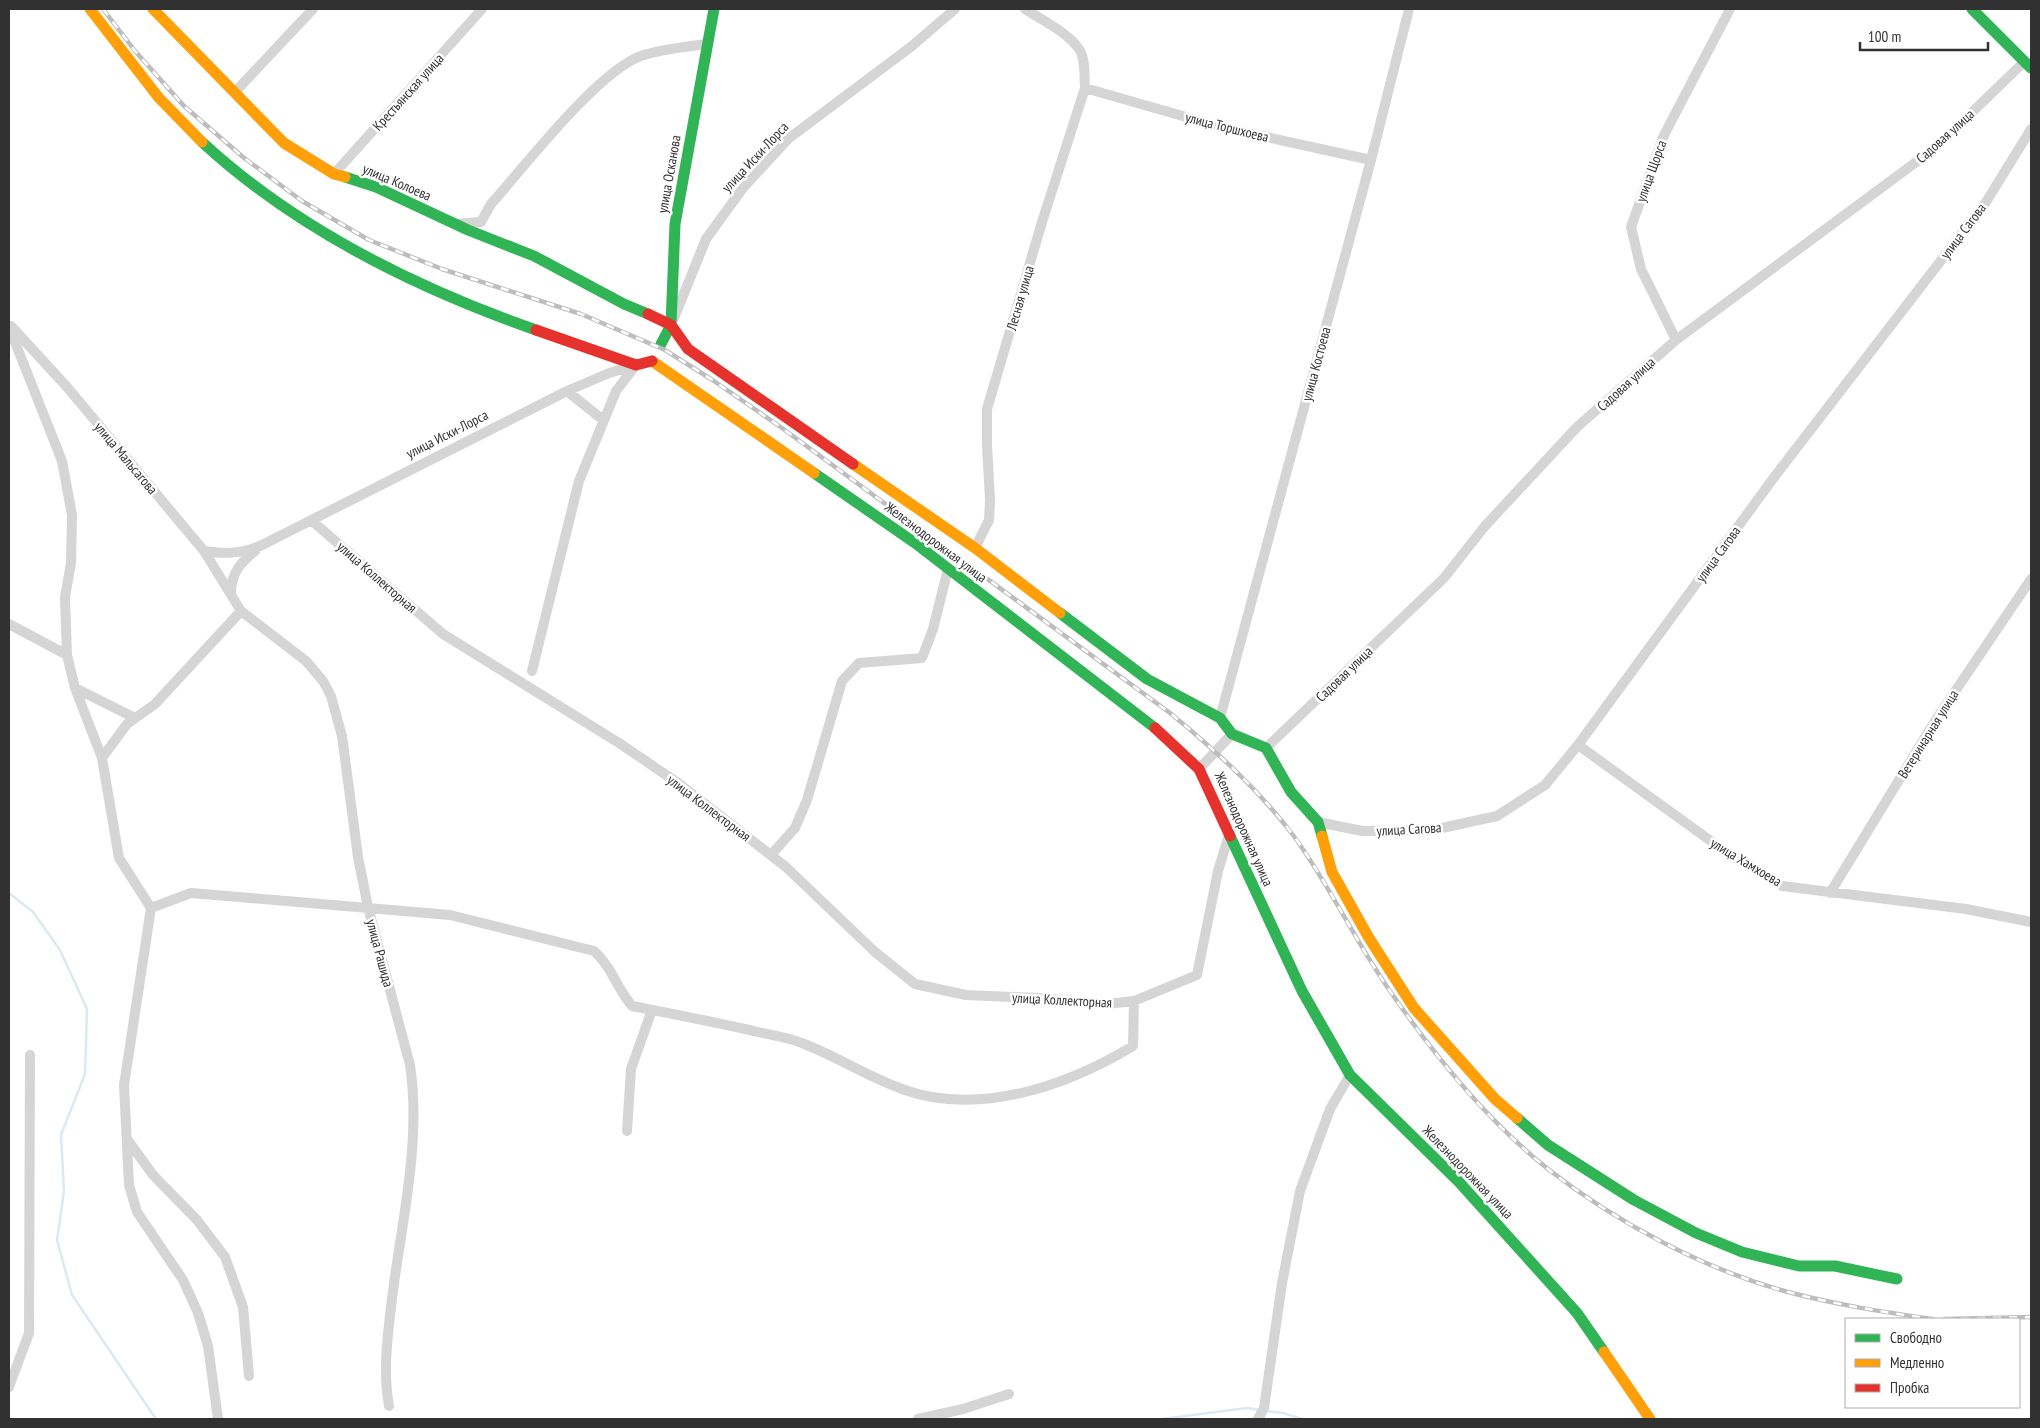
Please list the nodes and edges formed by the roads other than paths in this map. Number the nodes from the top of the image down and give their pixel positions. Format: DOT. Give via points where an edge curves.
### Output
graph roads {
  1 [pos="90,9"];
  2 [pos="153,9"];
  3 [pos="314,9"];
  4 [pos="482,9"];
  5 [pos="714,9"];
  6 [pos="954,9"];
  7 [pos="1025,9"];
  8 [pos="1409,9"];
  9 [pos="1730,9"];
  10 [pos="1972,9"];
  11 [pos="706,44"];
  12 [pos="2028,65"];
  13 [pos="1085,88"];
  14 [pos="236,92"];
  15 [pos="2031,129"];
  16 [pos="1371,160"];
  17 [pos="334,174"];
  18 [pos="455,224"];
  19 [pos="9,323"];
  20 [pos="671,325"];
  21 [pos="9,327"];
  22 [pos="1676,340"];
  23 [pos="609,355"];
  24 [pos="652,361"];
  25 [pos="636,365"];
  26 [pos="609,372"];
  27 [pos="567,390"];
  28 [pos="603,420"];
  29 [pos="311,520"];
  30 [pos="260,546"];
  31 [pos="975,548"];
  32 [pos="204,551"];
  33 [pos="948,569"];
  34 [pos="2031,579"];
  35 [pos="232,593"];
  36 [pos="241,611"];
  37 [pos="9,624"];
  38 [pos="67,655"];
  39 [pos="532,671"];
  40 [pos="74,688"];
  41 [pos="136,718"];
  42 [pos="1220,718"];
  43 [pos="1232,734"];
  44 [pos="1578,745"];
  45 [pos="1266,748"];
  46 [pos="102,758"];
  47 [pos="1199,769"];
  48 [pos="1318,822"];
  49 [pos="1229,835"];
  50 [pos="771,855"];
  51 [pos="1830,894"];
  52 [pos="151,908"];
  53 [pos="368,908"];
  54 [pos="2031,922"];
  55 [pos="1134,1001"];
  56 [pos="652,1010"];
  57 [pos="30,1055"];
  58 [pos="1350,1075"];
  59 [pos="627,1131"];
  60 [pos="127,1138"];
  61 [pos="1897,1279"];
  62 [pos="249,1376"];
  63 [pos="9,1387"];
  64 [pos="1009,1394"];
  65 [pos="389,1406"];
  66 [pos="218,1419"];
  67 [pos="918,1419"];
  68 [pos="1258,1419"];
  69 [pos="1650,1419"];
  1 -- 23 [label="street" via="158,98 206,146 262,192 349,246 443,295 532,330"];
  2 -- 14 [label="street, улица Колоева"];
  3 -- 14 [label="street"];
  4 -- 17 [label="street, Крестьянская улица"];
  5 -- 11 [label="street, улица Осканова"];
  6 -- 20 [label="street, улица Иски-Лорса" via="912,46 788,139 743,188 706,239"];
  7 -- 13 [label="street, Лесная улица" via="1080,50"];
  8 -- 16 [label="street, улица Костоева"];
  9 -- 22 [label="street, улица Щорса" via="1664,135 1630,227 1642,269"];
  10 -- 12 [label="street"];
  11 -- 18 [label="street" via="640,56 616,71 585,99 492,204 481,222"];
  11 -- 20 [label="street, улица Осканова" via="675,224"];
  12 -- 22 [label="street, Садовая улица" via="1935,148"];
  13 -- 16 [label="street, улица Торшхоева" via="1221,127"];
  13 -- 31 [label="street, Лесная улица" via="987,409 989,520"];
  14 -- 17 [label="street, улица Колоева" via="284,143"];
  15 -- 44 [label="street, улица Сагова" via="1986,202 1775,476"];
  16 -- 42 [label="street, улица Костоева"];
  17 -- 18 [label="street, улица Колоева" via="376,187"];
  18 -- 20 [label="street, улица Колоева" via="534,256"];
  19 -- 32 [label="street, улица Мальсагова"];
  20 -- 24 [label="street, улица Осканова"];
  20 -- 31 [label="street" via="688,349"];
  21 -- 38 [label="street" via="62,461 72,515 71,564 65,597"];
  22 -- 45 [label="street, Садовая улица" via="1578,427 1485,526 1444,578"];
  23 -- 25 [label="street"];
  23 -- 26 [label="street" via="612,364"];
  24 -- 25 [label="street, улица Иски-Лорса"];
  24 -- 33 [label="street, Железнодорожная улица"];
  25 -- 26 [label="street, улица Иски-Лорса"];
  25 -- 28 [label="street" via="616,391"];
  26 -- 27 [label="street, улица Иски-Лорса"];
  27 -- 28 [label="street"];
  27 -- 29 [label="street, улица Иски-Лорса"];
  28 -- 39 [label="street" via="579,481"];
  29 -- 30 [label="street, улица Иски-Лорса"];
  29 -- 50 [label="street, улица Коллекторная" via="443,634 619,742"];
  30 -- 32 [label="street" via="234,554"];
  30 -- 35 [label="street" via="238,566 232,579"];
  31 -- 42 [label="street" via="1147,679"];
  32 -- 35 [label="street, улица Рашида"];
  33 -- 47 [label="street, Железнодорожная улица" via="1159,731"];
  33 -- 50 [label="street" via="922,658 859,663 842,681 808,800 795,828"];
  34 -- 51 [label="street, Ветеринарная улица" via="1935,722"];
  35 -- 36 [label="street, улица Рашида"];
  36 -- 41 [label="street" via="155,704"];
  36 -- 53 [label="street, улица Рашида" via="306,661 331,696 342,736"];
  37 -- 38 [label="street"];
  38 -- 40 [label="street"];
  40 -- 41 [label="street"];
  40 -- 46 [label="street"];
  41 -- 46 [label="street" via="127,724"];
  42 -- 43 [label="street"];
  43 -- 45 [label="street"];
  43 -- 47 [label="street"];
  44 -- 48 [label="street, улица Сагова" via="1545,786 1497,816 1433,830 1362,831"];
  44 -- 51 [label="street, улица Хамхоева" via="1733,857 1782,886"];
  45 -- 48 [label="street" via="1291,792"];
  46 -- 52 [label="street" via="119,858"];
  47 -- 49 [label="street, Железнодорожная улица"];
  48 -- 61 [label="street" via="1332,872 1414,1008 1495,1099 1548,1145 1634,1200 1696,1233 1742,1252 1799,1266 1835,1266"];
  49 -- 55 [label="street, улица Коллекторная" via="1218,871 1197,975"];
  49 -- 58 [label="street, Железнодорожная улица" via="1302,991"];
  50 -- 55 [label="street, улица Коллекторная" via="875,952 915,984 966,995 1108,1004"];
  51 -- 54 [label="street, улица Хамхоева" via="1966,909"];
  52 -- 53 [label="street" via="191,893"];
  52 -- 60 [label="street" via="124,1085"];
  53 -- 56 [label="street" via="450,915 594,950 606,962 622,995 632,1006"];
  53 -- 65 [label="street, улица Рашида" via="413,1085 412,1161 386,1343"];
  55 -- 56 [label="street" via="1133,1046 1117,1056 1048,1086 990,1099 958,1101 932,1099 901,1089 802,1042"];
  56 -- 59 [label="street" via="632,1069"];
  57 -- 63 [label="street" via="29,1333"];
  58 -- 68 [label="street" via="1330,1109 1300,1191 1282,1283 1264,1408"];
  58 -- 69 [label="street, Железнодорожная улица" via="1459,1182 1577,1314"];
  60 -- 62 [label="street" via="153,1175 197,1220 225,1257 244,1307"];
  60 -- 66 [label="street" via="129,1185 136,1212 183,1280 198,1313 208,1346"];
  64 -- 67 [label="street"];
}
